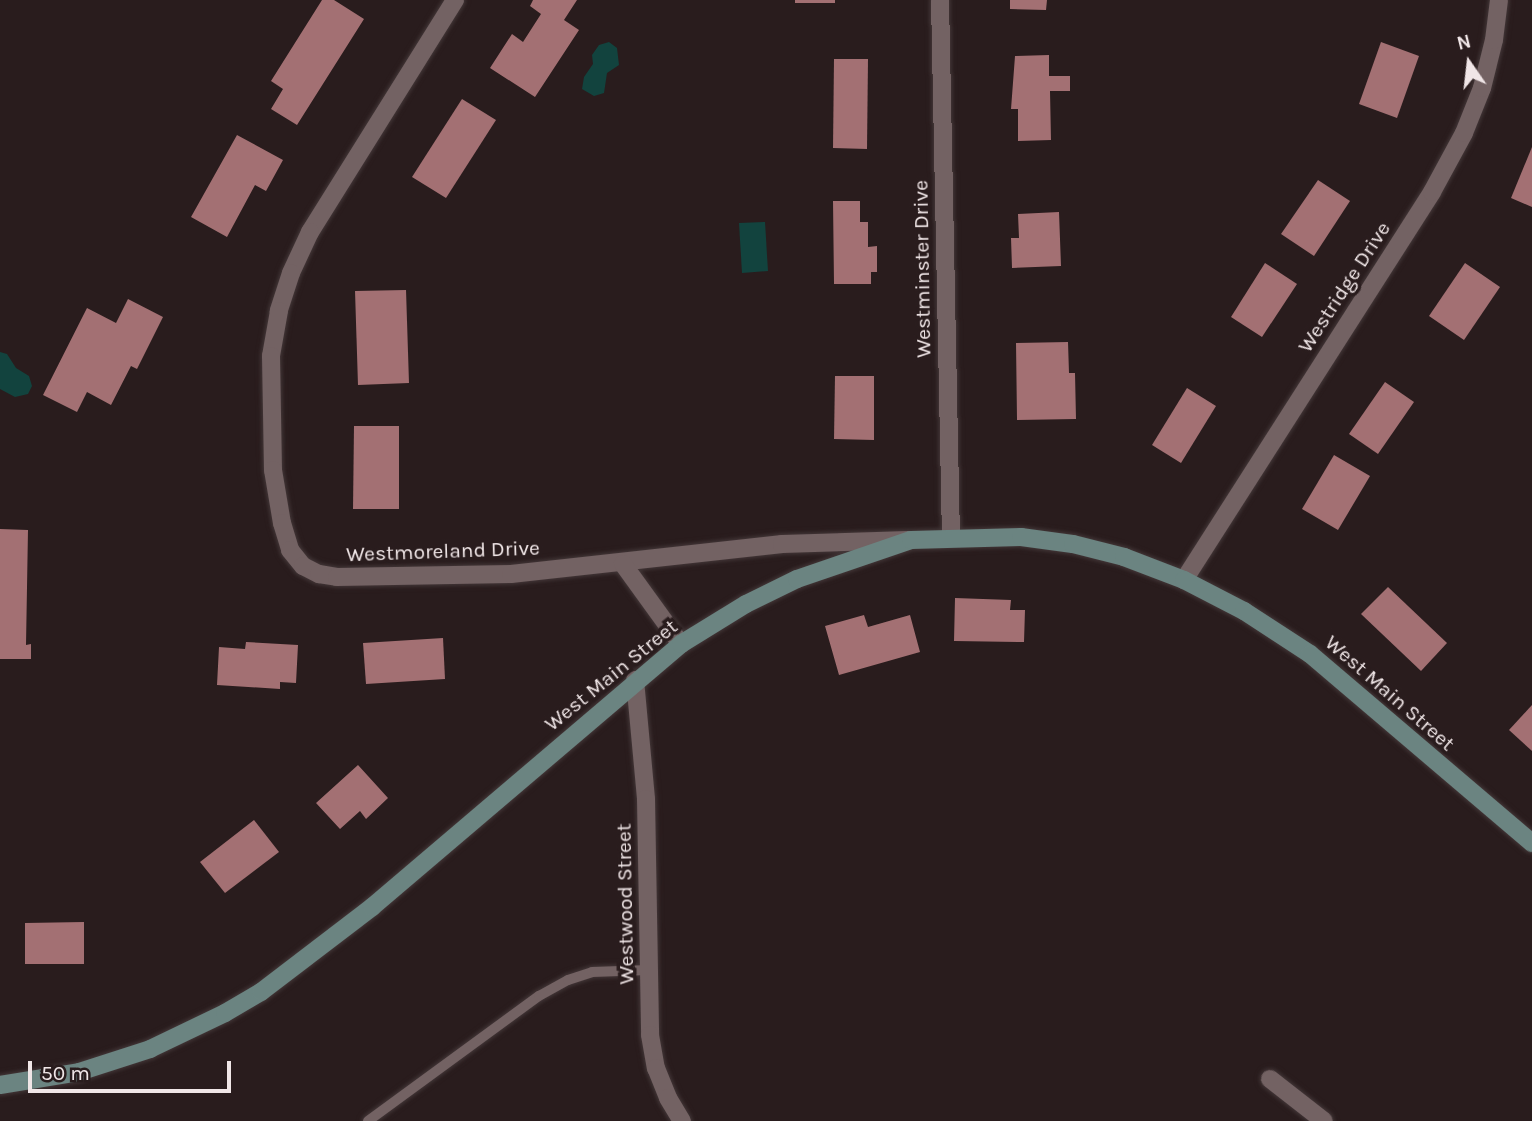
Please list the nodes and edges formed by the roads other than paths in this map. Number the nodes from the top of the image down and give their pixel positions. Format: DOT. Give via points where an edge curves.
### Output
graph roads {
  1 [pos="455,0"];
  2 [pos="940,0"];
  3 [pos="1499,0"];
  4 [pos="951,537"];
  5 [pos="911,540"];
  6 [pos="623,564"];
  7 [pos="1184,580"];
  8 [pos="681,644"];
  9 [pos="635,680"];
  10 [pos="1532,843"];
  11 [pos="649,970"];
  12 [pos="1270,1079"];
  13 [pos="0,1085"];
  14 [pos="368,1121"];
  15 [pos="682,1121"];
  16 [pos="1324,1121"];
  1 -- 6 [label="street, Westmoreland Drive" via="310,232 279,311 271,356 273,470 290,550 303,566 337,577 511,574"];
  2 -- 4 [label="street, Westminster Drive"];
  3 -- 7 [label="street, Westridge Drive" via="1482,88 1464,134 1432,192"];
  4 -- 5 [label="main road, West Main Street"];
  4 -- 7 [label="main road, West Main Street" via="1021,537 1073,544"];
  5 -- 6 [label="street, Westmoreland Drive" via="782,544"];
  5 -- 8 [label="main road, West Main Street" via="797,579"];
  6 -- 8 [label="street"];
  7 -- 10 [label="main road, West Main Street" via="1311,654"];
  8 -- 9 [label="main road, West Main Street"];
  9 -- 11 [label="street, Westwood Street" via="646,799"];
  9 -- 13 [label="main road, West Main Street" via="372,908 261,992 150,1049 79,1072"];
  11 -- 14 [label="lane" via="592,972 568,980 539,996"];
  11 -- 15 [label="street, Westwood Street" via="650,1035 656,1068"];
  12 -- 16 [label="street"];
}
